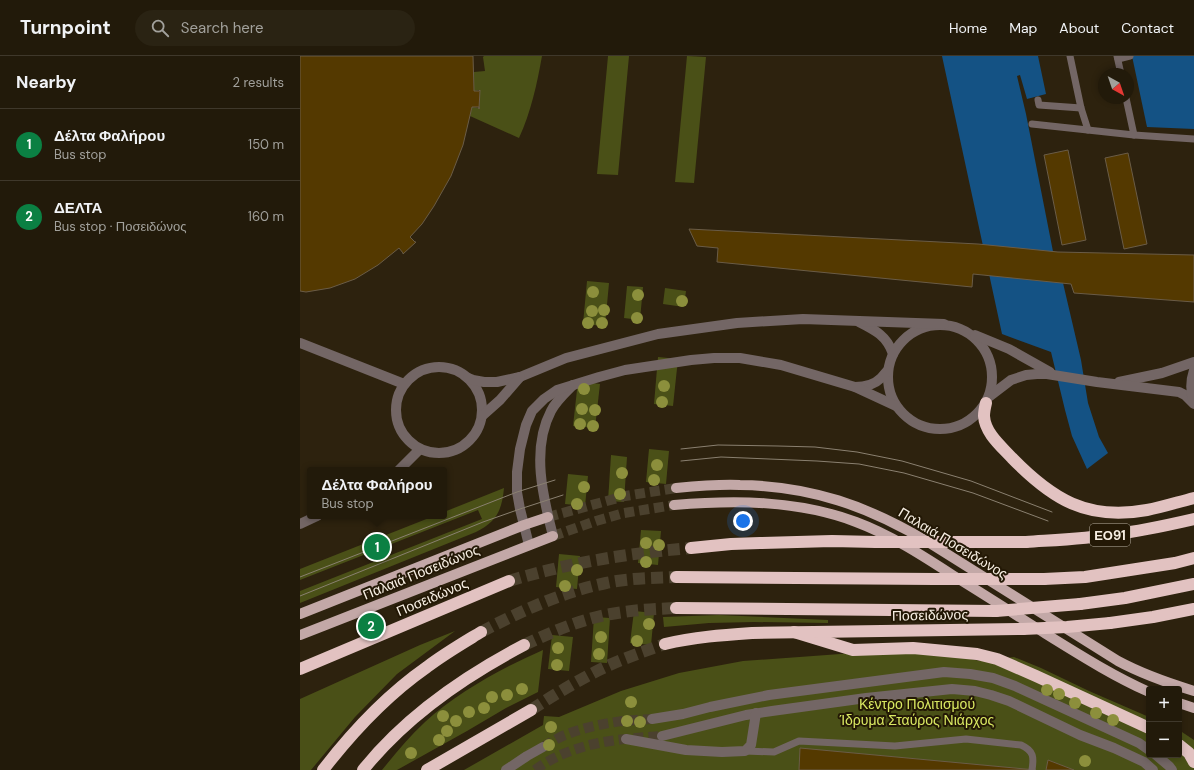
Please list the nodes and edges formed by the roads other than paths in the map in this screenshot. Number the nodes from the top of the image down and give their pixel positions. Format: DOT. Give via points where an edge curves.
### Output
graph roads {
  1 [pos="1070,56"];
  2 [pos="1130,56"];
  3 [pos="1117,57"];
  4 [pos="1120,68"];
  5 [pos="1038,100"];
  6 [pos="1127,104"];
  7 [pos="1081,108"];
  8 [pos="1032,124"];
  9 [pos="1088,130"];
  10 [pos="1134,135"];
  11 [pos="1194,139"];
  12 [pos="858,321"];
  13 [pos="944,324"];
  14 [pos="961,329"];
  15 [pos="300,342"];
  16 [pos="893,354"];
  17 [pos="1194,362"];
  18 [pos="888,370"];
  19 [pos="1194,370"];
  20 [pos="1055,375"];
  21 [pos="520,377"];
  22 [pos="468,378"];
  23 [pos="404,384"];
  24 [pos="575,384"];
  25 [pos="1111,384"];
  26 [pos="856,387"];
  27 [pos="988,400"];
  28 [pos="1194,404"];
  29 [pos="896,406"];
  30 [pos="482,416"];
  31 [pos="420,449"];
  32 [pos="402,467"];
  33 [pos="676,488"];
  34 [pos="1194,498"];
  35 [pos="674,504"];
  36 [pos="548,517"];
  37 [pos="311,519"];
  38 [pos="1194,519"];
  39 [pos="300,524"];
  40 [pos="524,525"];
  41 [pos="553,536"];
  42 [pos="530,545"];
  43 [pos="691,548"];
  44 [pos="1194,558"];
  45 [pos="676,576"];
  46 [pos="509,581"];
  47 [pos="1194,584"];
  48 [pos="676,608"];
  49 [pos="1194,609"];
  50 [pos="300,614"];
  51 [pos="481,632"];
  52 [pos="794,632"];
  53 [pos="300,635"];
  54 [pos="665,644"];
  55 [pos="524,645"];
  56 [pos="300,669"];
  57 [pos="1146,691"];
  58 [pos="1194,691"];
  59 [pos="1182,704"];
  60 [pos="1194,708"];
  61 [pos="530,710"];
  62 [pos="756,714"];
  63 [pos="652,719"];
  64 [pos="1146,727"];
  65 [pos="662,736"];
  66 [pos="626,739"];
  67 [pos="543,747"];
  68 [pos="1146,748"];
  69 [pos="1182,748"];
  70 [pos="745,750"];
  71 [pos="1160,758"];
  72 [pos="1194,762"];
  73 [pos="323,770"];
  74 [pos="362,770"];
  75 [pos="427,770"];
  76 [pos="506,770"];
  77 [pos="1032,770"];
  78 [pos="1153,770"];
  79 [pos="1172,770"];
  1 -- 7 [label="lane"];
  2 -- 3 [label="lane"];
  3 -- 4 [label="lane"];
  5 -- 7 [label="lane" via="1039,105"];
  6 -- 10 [label="lane"];
  7 -- 9 [label="lane"];
  8 -- 9 [label="lane"];
  9 -- 10 [label="lane"];
  10 -- 11 [label="lane"];
  12 -- 13 [label="street"];
  12 -- 16 [label="street" via="879,332"];
  12 -- 21 [label="street" via="803,319 737,323 658,334 566,358"];
  13 -- 14 [label="street"];
  13 -- 16 [label="street" via="928,326 914,332 902,341"];
  14 -- 20 [label="street" via="1009,349"];
  14 -- 27 [label="street" via="975,337 985,349 991,364 993,380"];
  15 -- 23 [label="street"];
  16 -- 18 [label="street"];
  17 -- 25 [label="street" via="1162,373"];
  18 -- 26 [label="street" via="874,384"];
  18 -- 29 [label="street" via="890,395"];
  19 -- 28 [label="street" via="1190,381"];
  20 -- 25 [label="street"];
  20 -- 27 [label="street" via="1026,375 1011,380"];
  21 -- 22 [label="street" via="497,382"];
  21 -- 30 [label="street"];
  22 -- 23 [label="street" via="447,367 435,367 423,369"];
  22 -- 30 [label="street" via="479,395"];
  23 -- 31 [label="street" via="399,393 395,415 403,435"];
  24 -- 26 [label="street" via="625,370 691,360 740,358 781,365"];
  24 -- 36 [label="street" via="552,410 543,432 541,469"];
  24 -- 40 [label="street" via="557,390 544,399 532,411 526,425 517,472 518,500"];
  25 -- 28 [label="street" via="1179,392"];
  26 -- 29 [label="street"];
  27 -- 29 [label="street" via="976,416 964,424 934,430 919,426 906,418"];
  27 -- 34 [label="highway" via="984,415 988,428 999,445 1031,476 1072,504 1100,512 1128,512"];
  30 -- 31 [label="street" via="474,434 459,448 440,453"];
  31 -- 32 [label="street"];
  33 -- 58 [label="main road, Παλαιά Ποσειδώνος" via="740,484 769,486 817,494 864,509 903,527 1130,668"];
  35 -- 57 [label="main road, Παλαιά Ποσειδώνος" via="770,503 811,509 856,522 892,538 923,556 1090,661"];
  36 -- 40 [label="main road, Παλαιά Ποσειδώνος"];
  36 -- 41 [label="street"];
  37 -- 39 [label="street"];
  38 -- 43 [label="highway, ΕΟ91, bridge" via="1116,534 1026,542 832,541 731,544"];
  40 -- 42 [label="street"];
  40 -- 50 [label="main road, Παλαιά Ποσειδώνος"];
  41 -- 42 [label="main road, Παλαιά Ποσειδώνος"];
  42 -- 53 [label="main road, Παλαιά Ποσειδώνος"];
  44 -- 45 [label="highway, bridge" via="1085,578"];
  46 -- 56 [label="highway, Ποσειδώνος"];
  47 -- 48 [label="highway, bridge" via="1125,598 996,611"];
  49 -- 52 [label="highway, Ποσειδώνος, bridge" via="1153,617 1067,627"];
  51 -- 73 [label="highway" via="426,667 376,709"];
  52 -- 54 [label="highway, Ποσειδώνος" via="716,635"];
  52 -- 64 [label="highway" via="853,650 913,648 978,654 997,659"];
  55 -- 74 [label="highway" via="446,691 397,732"];
  59 -- 60 [label="main road"];
  61 -- 75 [label="highway"];
  62 -- 65 [label="street"];
  62 -- 70 [label="street" via="751,745"];
  62 -- 78 [label="street" via="916,692 952,689 975,691 1009,701 1144,762"];
  63 -- 68 [label="street" via="769,695 944,672 993,678 1015,686"];
  66 -- 70 [label="street" via="686,750"];
  67 -- 76 [label="street"];
  69 -- 72 [label="highway"];
  70 -- 77 [label="lane" via="774,752 799,741 895,746 966,739 1028,748 1032,753"];
  71 -- 79 [label="street"];
}
